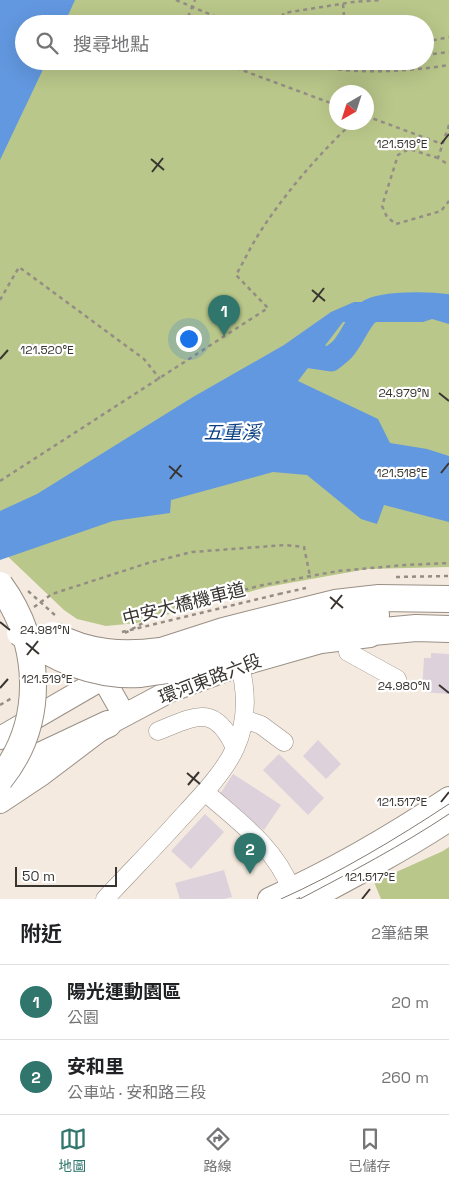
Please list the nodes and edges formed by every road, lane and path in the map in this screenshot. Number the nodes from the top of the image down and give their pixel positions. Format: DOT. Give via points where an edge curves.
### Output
graph roads {
  1 [pos="176,0"];
  2 [pos="195,0"];
  3 [pos="381,0"];
  4 [pos="344,4"];
  5 [pos="189,15"];
  6 [pos="212,15"];
  7 [pos="283,15"];
  8 [pos="344,15"];
  9 [pos="449,37"];
  10 [pos="434,40"];
  11 [pos="449,52"];
  12 [pos="434,54"];
  13 [pos="449,65"];
  14 [pos="434,66"];
  15 [pos="242,70"];
  16 [pos="342,70"];
  17 [pos="397,70"];
  18 [pos="329,102"];
  19 [pos="374,119"];
  20 [pos="449,125"];
  21 [pos="345,130"];
  22 [pos="442,144"];
  23 [pos="438,158"];
  24 [pos="449,165"];
  25 [pos="449,201"];
  26 [pos="0,300"];
  27 [pos="160,379"];
  28 [pos="0,481"];
  29 [pos="310,576"];
  30 [pos="0,585"];
  31 [pos="449,588"];
  32 [pos="26,589"];
  33 [pos="0,594"];
  34 [pos="279,594"];
  35 [pos="449,599"];
  36 [pos="449,603"];
  37 [pos="29,610"];
  38 [pos="449,613"];
  39 [pos="0,616"];
  40 [pos="59,618"];
  41 [pos="449,630"];
  42 [pos="114,633"];
  43 [pos="347,638"];
  44 [pos="164,660"];
  45 [pos="240,665"];
  46 [pos="103,678"];
  47 [pos="397,679"];
  48 [pos="116,719"];
  49 [pos="244,719"];
  50 [pos="158,731"];
  51 [pos="0,738"];
  52 [pos="284,742"];
  53 [pos="235,748"];
  54 [pos="0,780"];
  55 [pos="205,792"];
  56 [pos="449,798"];
  57 [pos="0,802"];
  58 [pos="449,820"];
  59 [pos="291,890"];
  60 [pos="105,899"];
  61 [pos="269,899"];
  62 [pos="311,899"];
  1 -- 6 [label="path, bridge"];
  2 -- 5 [label="path"];
  3 -- 4 [label="path"];
  4 -- 7 [label="path"];
  4 -- 8 [label="path"];
  9 -- 10 [label="path"];
  11 -- 12 [label="path"];
  13 -- 14 [label="path"];
  15 -- 18 [label="path"];
  16 -- 17 [label="path"];
  19 -- 22 [label="path"];
  20 -- 22 [label="path"];
  21 -- 27 [label="path" via="280,204 236,275 268,308"];
  22 -- 23 [label="path"];
  23 -- 24 [label="path"];
  23 -- 25 [label="path" via="409,149 398,155 382,206 387,217 396,224 440,211"];
  26 -- 27 [label="path" via="18,267 144,359"];
  27 -- 28 [label="path"];
  29 -- 37 [label="path" via="304,547 285,545 192,552 52,594"];
  30 -- 54 [label="highway, bridge" via="17,613 28,642 34,696 27,732"];
  31 -- 46 [label="main road" via="374,590 261,610 163,646"];
  32 -- 40 [label="path, bridge"];
  33 -- 44 [label="highway, bridge" via="39,627 83,648"];
  34 -- 42 [label="path, 中安大橋機車道, bridge"];
  35 -- 44 [label="highway" via="379,598 335,604 232,628"];
  36 -- 44 [label="highway" via="376,606 206,645"];
  38 -- 44 [label="highway" via="374,615 211,654"];
  39 -- 44 [label="highway, bridge" via="34,644 89,669 138,674"];
  41 -- 43 [label="main road, 環河東路六段"];
  41 -- 44 [label="highway" via="416,628 359,632 200,667"];
  43 -- 45 [label="main road, 環河東路六段"];
  43 -- 47 [label="street" via="348,652"];
  45 -- 48 [label="main road, 環河東路六段" via="170,691"];
  45 -- 49 [label="street" via="246,692"];
  46 -- 48 [label="main road"];
  46 -- 51 [label="main road"];
  48 -- 54 [label="highway" via="40,756"];
  48 -- 57 [label="main road, 環河東路六段"];
  49 -- 52 [label="street" via="261,725"];
  49 -- 53 [label="street"];
  50 -- 53 [label="street" via="190,718 209,717 224,727"];
  53 -- 55 [label="street" via="229,762"];
  55 -- 59 [label="street" via="261,842 282,869"];
  55 -- 60 [label="street"];
  56 -- 59 [label="main road" via="407,826"];
  58 -- 62 [label="main road" via="416,842"];
  59 -- 61 [label="main road"];
}
